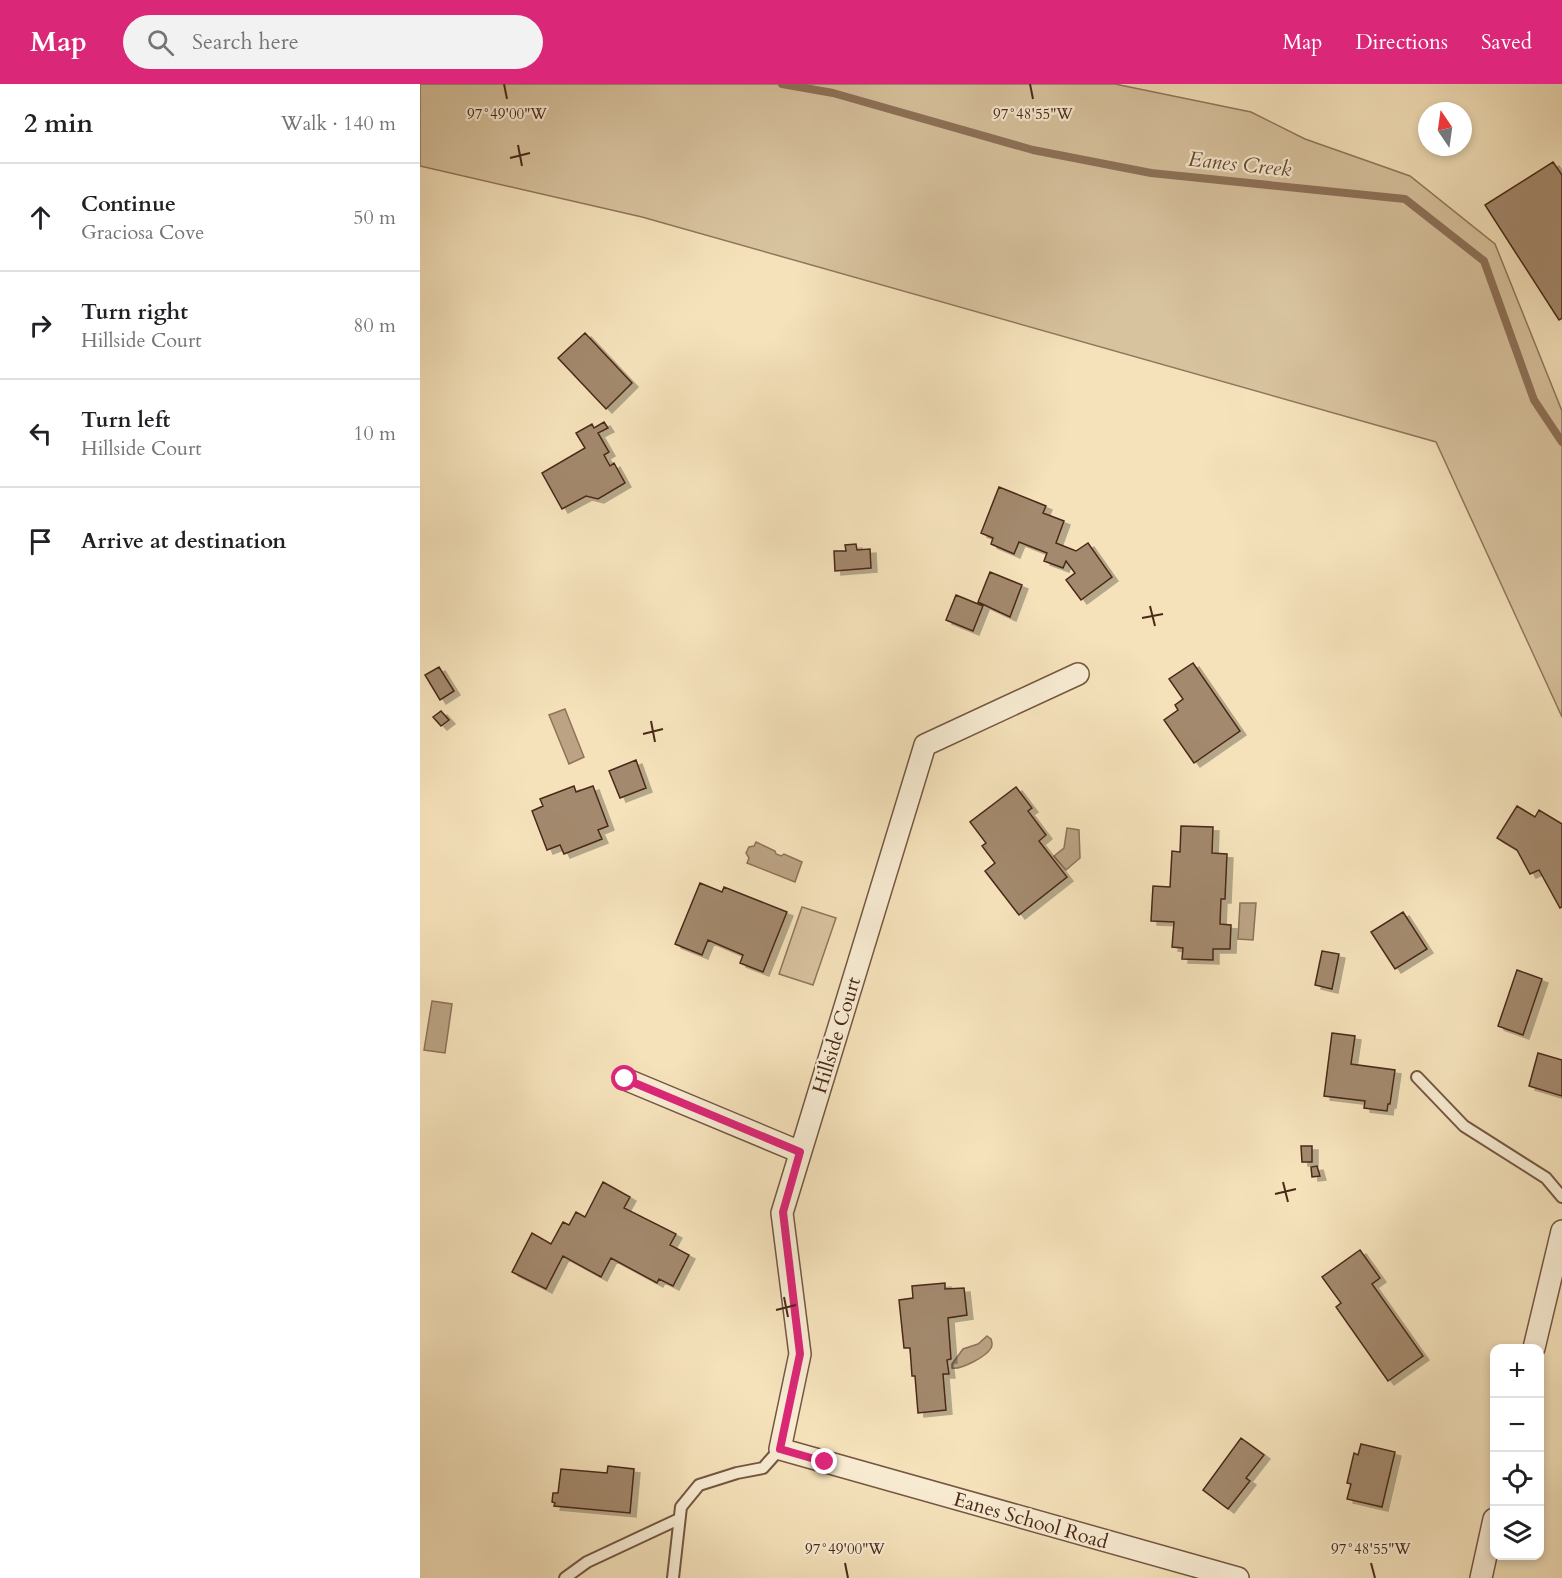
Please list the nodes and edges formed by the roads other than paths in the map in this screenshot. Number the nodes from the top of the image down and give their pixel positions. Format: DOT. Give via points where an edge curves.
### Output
graph roads {
  1 [pos="1078,674"];
  2 [pos="1417,1077"];
  3 [pos="625,1079"];
  4 [pos="800,1152"];
  5 [pos="1562,1197"];
  6 [pos="1562,1231"];
  7 [pos="1535,1344"];
  8 [pos="780,1449"];
  9 [pos="679,1519"];
  10 [pos="1490,1537"];
  11 [pos="565,1578"];
  12 [pos="673,1578"];
  13 [pos="1238,1578"];
  14 [pos="1481,1578"];
  1 -- 4 [label="street, Hillside Court" via="925,745"];
  2 -- 5 [label="lane" via="1464,1126 1546,1178"];
  3 -- 4 [label="street"];
  4 -- 8 [label="street, Hillside Court" via="783,1212 800,1354"];
  6 -- 7 [label="street"];
  8 -- 9 [label="lane" via="764,1468 699,1485 681,1508"];
  8 -- 13 [label="street, Eanes School Road"];
  9 -- 11 [label="lane" via="587,1562"];
  9 -- 12 [label="lane"];
  10 -- 14 [label="street"];
}
